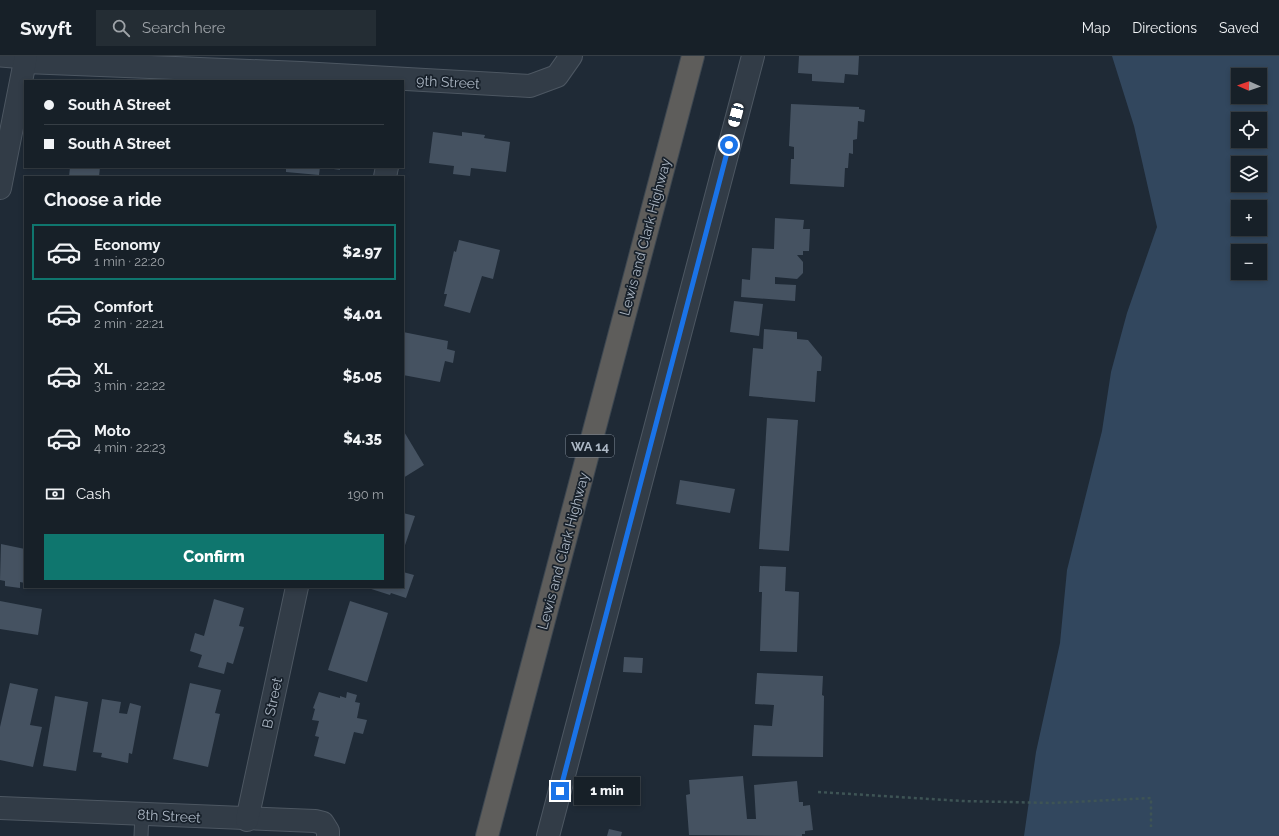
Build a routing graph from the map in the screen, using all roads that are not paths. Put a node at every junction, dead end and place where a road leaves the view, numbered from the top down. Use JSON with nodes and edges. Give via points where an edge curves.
{"nodes":[{"id":1,"x":571,"y":56,"type":"edge"},
{"id":2,"x":693,"y":56,"type":"edge"},
{"id":3,"x":753,"y":56,"type":"edge"},
{"id":4,"x":25,"y":59,"type":"edge"},
{"id":5,"x":0,"y":60,"type":"edge"},
{"id":6,"x":302,"y":65,"type":"edge"},
{"id":7,"x":403,"y":80,"type":"edge"},
{"id":8,"x":404,"y":80,"type":"edge"},
{"id":9,"x":0,"y":188,"type":"edge"},
{"id":10,"x":297,"y":588,"type":"edge"},
{"id":11,"x":0,"y":808,"type":"edge"},
{"id":12,"x":142,"y":814,"type":"junction"},
{"id":13,"x":247,"y":820,"type":"junction"},
{"id":14,"x":141,"y":836,"type":"edge"},
{"id":15,"x":328,"y":836,"type":"edge"},
{"id":16,"x":487,"y":836,"type":"edge"},
{"id":17,"x":548,"y":836,"type":"edge"}],
"edges":[{"from":1,"to":8,"type":"street","name":"9th Street","via":[[557,76],[530,86]]},
{"from":2,"to":16,"type":"highway","name":"Lewis and Clark Highway","number":"WA 14"},
{"from":3,"to":17,"type":"street"},
{"from":4,"to":5,"type":"lane"},
{"from":4,"to":6,"type":"street","name":"9th Street"},
{"from":4,"to":9,"type":"street"},
{"from":6,"to":7,"type":"street","name":"9th Street"},
{"from":10,"to":13,"type":"street","name":"B Street"},
{"from":11,"to":12,"type":"street","name":"8th Street"},
{"from":12,"to":13,"type":"street","name":"8th Street"},
{"from":12,"to":14,"type":"lane"},
{"from":13,"to":15,"type":"street","name":"8th Street","via":[[315,821],[323,823]]}]}
